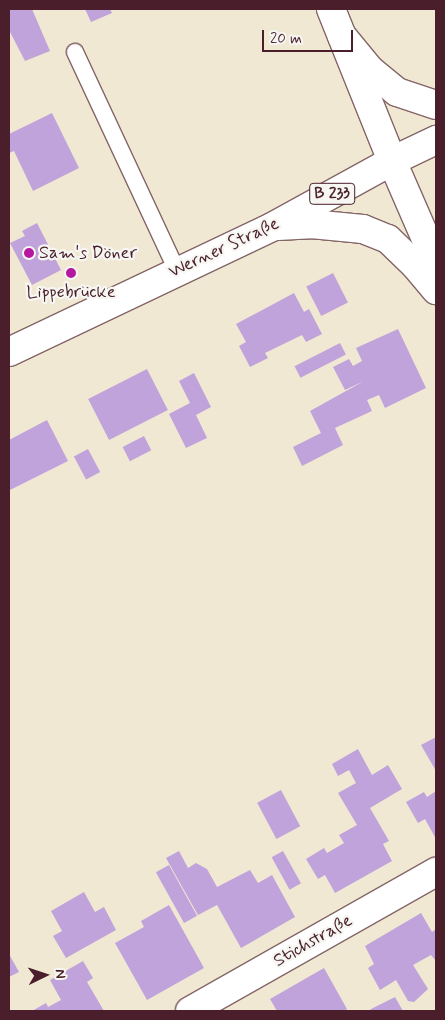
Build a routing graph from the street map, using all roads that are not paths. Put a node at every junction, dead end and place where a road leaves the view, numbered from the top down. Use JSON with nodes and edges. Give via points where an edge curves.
{"nodes":[{"id":1,"x":331,"y":9,"type":"edge"},
{"id":2,"x":342,"y":36,"type":"junction"},
{"id":3,"x":75,"y":52,"type":"dead end"},
{"id":4,"x":436,"y":105,"type":"edge"},
{"id":5,"x":436,"y":140,"type":"edge"},
{"id":6,"x":392,"y":161,"type":"junction"},
{"id":7,"x":272,"y":226,"type":"junction"},
{"id":8,"x":436,"y":262,"type":"edge"},
{"id":9,"x":177,"y":271,"type":"junction"},
{"id":10,"x":436,"y":290,"type":"edge"},
{"id":11,"x":9,"y":352,"type":"edge"},
{"id":12,"x":436,"y":872,"type":"edge"},
{"id":13,"x":190,"y":1011,"type":"edge"}],
"edges":[{"from":1,"to":2,"type":"main road"},
{"from":2,"to":4,"type":"main road","via":[[370,70],[397,92]]},
{"from":2,"to":6,"type":"main road"},
{"from":3,"to":9,"type":"lane"},
{"from":5,"to":6,"type":"main road","name":"Werner Straße","number":"B 233"},
{"from":6,"to":7,"type":"main road","name":"Werner Straße","number":"B 233"},
{"from":6,"to":8,"type":"main road"},
{"from":7,"to":9,"type":"main road","name":"Werner Straße","number":"B 233"},
{"from":7,"to":10,"type":"main road","via":[[311,224],[363,229],[388,239]]},
{"from":9,"to":11,"type":"main road","name":"Werner Straße","number":"B 233"},
{"from":12,"to":13,"type":"main road","name":"Stichstraße"}]}
